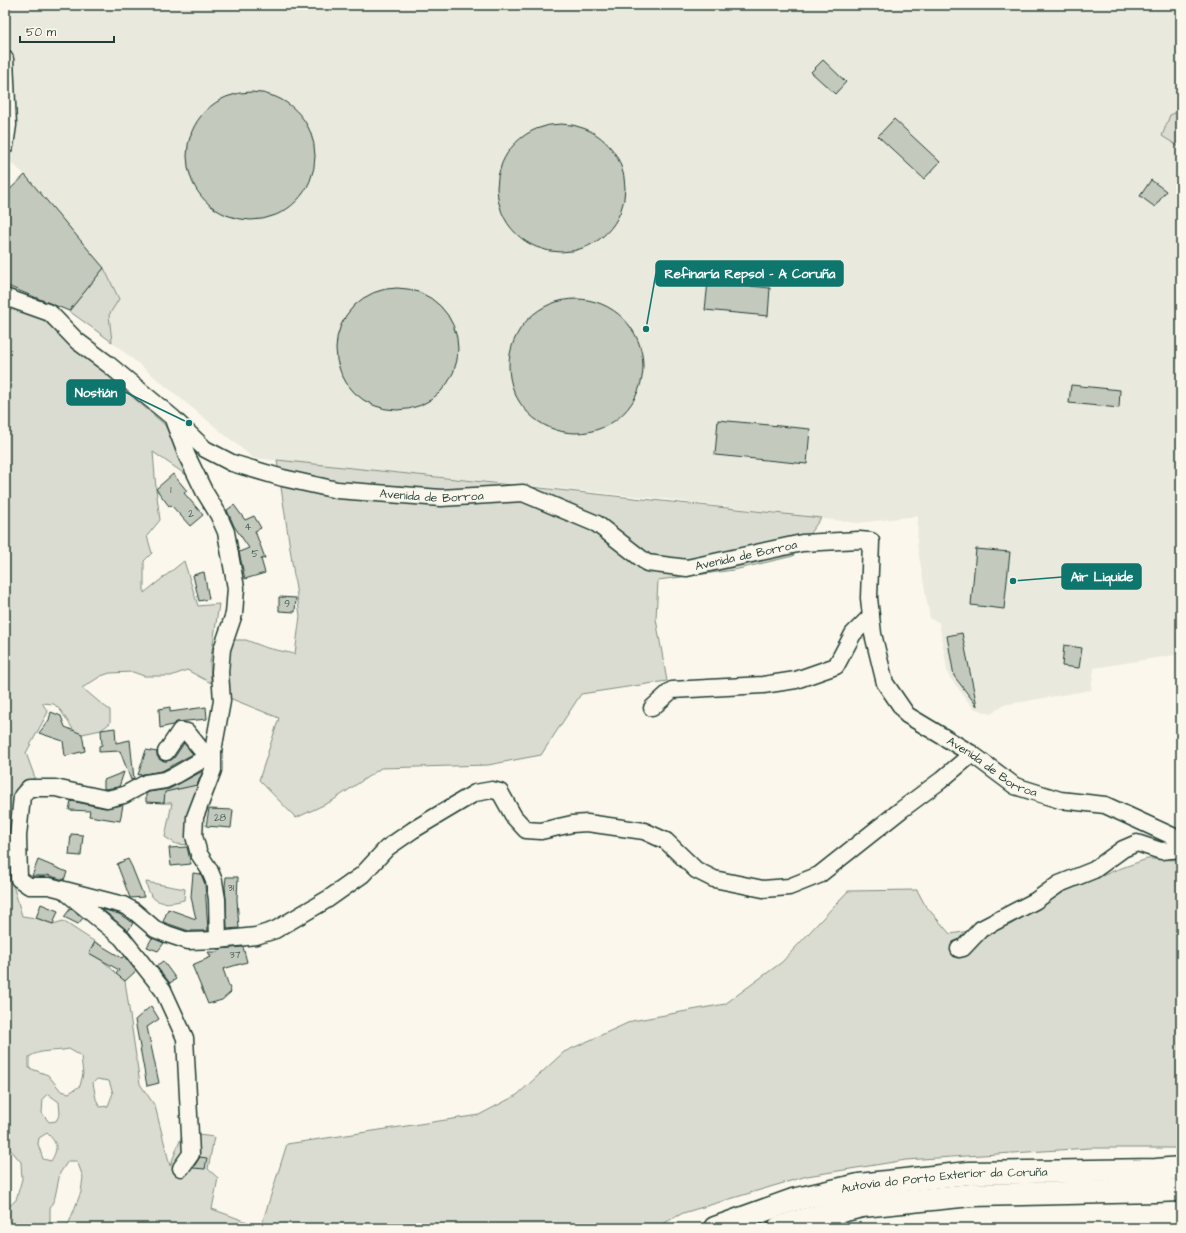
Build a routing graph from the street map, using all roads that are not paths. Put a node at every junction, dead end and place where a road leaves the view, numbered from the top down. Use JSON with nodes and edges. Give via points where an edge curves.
{"nodes":[{"id":1,"x":5,"y":59,"type":"edge"},
{"id":2,"x":5,"y":146,"type":"edge"},
{"id":3,"x":5,"y":297,"type":"edge"},
{"id":4,"x":173,"y":418,"type":"junction"},
{"id":5,"x":871,"y":616,"type":"junction"},
{"id":6,"x":652,"y":708,"type":"dead end"},
{"id":7,"x":166,"y":752,"type":"dead end"},
{"id":8,"x":210,"y":754,"type":"junction"},
{"id":9,"x":972,"y":754,"type":"junction"},
{"id":10,"x":1181,"y":840,"type":"edge"},
{"id":11,"x":1181,"y":849,"type":"edge"},
{"id":12,"x":62,"y":890,"type":"junction"},
{"id":13,"x":218,"y":940,"type":"junction"},
{"id":14,"x":959,"y":949,"type":"dead end"},
{"id":15,"x":181,"y":1168,"type":"dead end"},
{"id":16,"x":1181,"y":1168,"type":"edge"},
{"id":17,"x":1181,"y":1190,"type":"edge"},
{"id":18,"x":715,"y":1228,"type":"edge"},
{"id":19,"x":779,"y":1228,"type":"edge"}],
"edges":[{"from":1,"to":2,"type":"street","via":[[8,125]]},
{"from":3,"to":4,"type":"street","via":[[50,313],[77,341]]},
{"from":4,"to":5,"type":"street","name":"Avenida de Borroa","via":[[205,449],[232,463],[337,490],[441,498],[523,494],[597,524],[647,563],[687,568],[802,543],[871,541]]},
{"from":4,"to":8,"type":"street","via":[[187,456],[226,532],[236,588],[234,614],[222,649],[222,701]]},
{"from":5,"to":6,"type":"street","via":[[853,634],[836,666],[796,680],[763,685],[672,690]]},
{"from":5,"to":9,"type":"street","name":"Avenida de Borroa","via":[[885,683],[907,715]]},
{"from":7,"to":8,"type":"street","via":[[180,731],[187,732]]},
{"from":8,"to":12,"type":"street","via":[[165,780],[146,783],[124,795],[106,799],[55,788],[29,788],[22,796],[18,836],[19,880],[29,886],[49,886]]},
{"from":8,"to":13,"type":"street","via":[[213,770],[195,817],[194,836],[199,854],[214,882]]},
{"from":9,"to":10,"type":"street","name":"Avenida de Borroa","via":[[1015,786],[1060,800],[1105,804]]},
{"from":9,"to":13,"type":"street","via":[[819,875],[789,887],[763,889],[714,879],[696,870],[666,841],[644,831],[587,823],[541,831],[526,830],[514,817],[500,792],[492,790],[475,793],[413,830],[387,848],[362,875],[328,899],[275,930],[250,938]]},
{"from":11,"to":14,"type":"street","via":[[1161,850],[1137,843],[1123,849],[1094,870],[1059,884],[1035,901],[981,929],[964,948]]},
{"from":12,"to":13,"type":"street","via":[[123,905],[155,929],[167,934],[188,940]]},
{"from":12,"to":15,"type":"street","via":[[122,938],[163,990],[184,1038],[191,1154]]},
{"from":16,"to":18,"type":"highway","name":"Autovía do Porto Exterior da Coruña","via":[[969,1173],[859,1185],[793,1200]]},
{"from":17,"to":19,"type":"highway","name":"Autovía do Porto Exterior da Coruña","via":[[971,1195],[862,1206]]}]}
